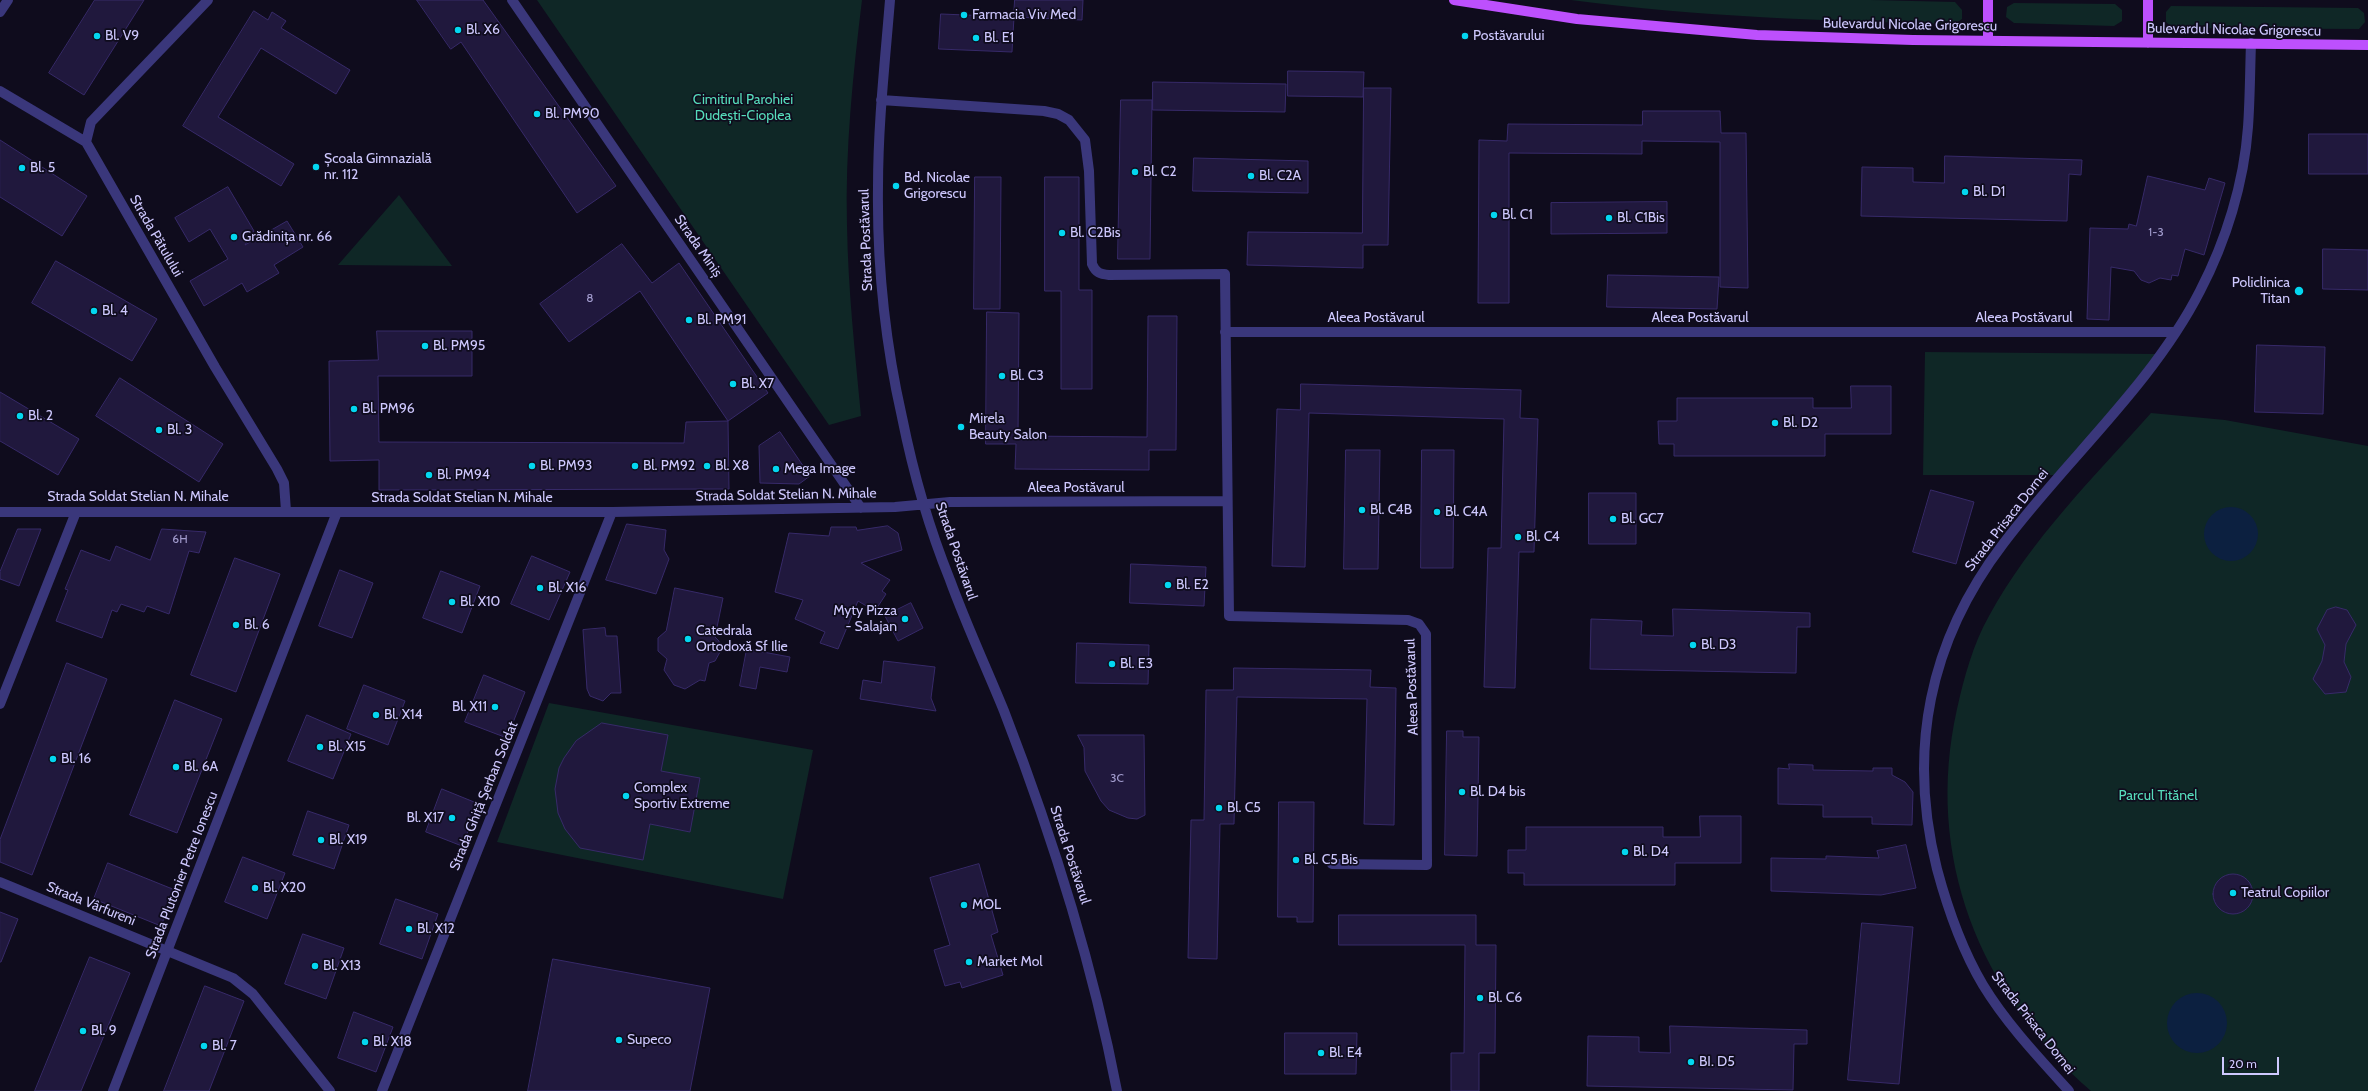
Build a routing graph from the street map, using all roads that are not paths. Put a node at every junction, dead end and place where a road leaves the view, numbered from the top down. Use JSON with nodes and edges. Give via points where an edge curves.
{"nodes":[{"id":1,"x":8,"y":0,"type":"edge"},
{"id":2,"x":208,"y":0,"type":"edge"},
{"id":3,"x":512,"y":0,"type":"edge"},
{"id":4,"x":890,"y":0,"type":"edge"},
{"id":5,"x":1454,"y":0,"type":"edge"},
{"id":6,"x":1988,"y":0,"type":"edge"},
{"id":7,"x":2148,"y":0,"type":"edge"},
{"id":8,"x":0,"y":12,"type":"edge"},
{"id":9,"x":1988,"y":41,"type":"junction"},
{"id":10,"x":2148,"y":43,"type":"junction"},
{"id":11,"x":2251,"y":43,"type":"junction"},
{"id":12,"x":2368,"y":45,"type":"edge"},
{"id":13,"x":0,"y":91,"type":"edge"},
{"id":14,"x":881,"y":100,"type":"junction"},
{"id":15,"x":86,"y":142,"type":"junction"},
{"id":16,"x":1225,"y":332,"type":"junction"},
{"id":17,"x":2175,"y":332,"type":"junction"},
{"id":18,"x":1227,"y":501,"type":"junction"},
{"id":19,"x":924,"y":505,"type":"junction"},
{"id":20,"x":862,"y":508,"type":"junction"},
{"id":21,"x":286,"y":511,"type":"junction"},
{"id":22,"x":0,"y":512,"type":"edge"},
{"id":23,"x":76,"y":512,"type":"junction"},
{"id":24,"x":337,"y":512,"type":"junction"},
{"id":25,"x":612,"y":512,"type":"junction"},
{"id":26,"x":0,"y":704,"type":"edge"},
{"id":27,"x":1332,"y":864,"type":"dead end"},
{"id":28,"x":0,"y":882,"type":"edge"},
{"id":29,"x":167,"y":950,"type":"junction"},
{"id":30,"x":113,"y":1091,"type":"edge"},
{"id":31,"x":330,"y":1091,"type":"edge"},
{"id":32,"x":382,"y":1091,"type":"edge"},
{"id":33,"x":1116,"y":1091,"type":"edge"},
{"id":34,"x":2069,"y":1091,"type":"edge"}],
"edges":[{"from":1,"to":8,"type":"street"},
{"from":2,"to":15,"type":"street","via":[[91,122]]},
{"from":3,"to":20,"type":"street","name":"Strada Miniș"},
{"from":4,"to":14,"type":"street","name":"Strada Postăvarul"},
{"from":5,"to":9,"type":"main road","name":"Bulevardul Nicolae Grigorescu","via":[[1577,19],[1701,31]]},
{"from":6,"to":9,"type":"main road"},
{"from":7,"to":10,"type":"main road"},
{"from":9,"to":10,"type":"main road","name":"Bulevardul Nicolae Grigorescu"},
{"from":10,"to":11,"type":"main road","name":"Bulevardul Nicolae Grigorescu"},
{"from":11,"to":12,"type":"main road","name":"Bulevardul Nicolae Grigorescu"},
{"from":11,"to":17,"type":"street","name":"Strada Prisaca Dornei","via":[[2248,127],[2235,202],[2218,253],[2198,296]]},
{"from":13,"to":15,"type":"street"},
{"from":14,"to":16,"type":"street","name":"Aleea Postăvarul","via":[[1058,114],[1069,120],[1085,140],[1089,171],[1092,264],[1095,270],[1100,274],[1109,275],[1225,274]]},
{"from":14,"to":19,"type":"street","name":"Strada Postăvarul","via":[[878,186],[885,322],[902,419]]},
{"from":15,"to":21,"type":"street","name":"Strada Pătulului","via":[[215,367],[277,469],[284,483]]},
{"from":16,"to":17,"type":"street","name":"Aleea Postăvarul"},
{"from":16,"to":18,"type":"street","name":"Aleea Postăvarul"},
{"from":17,"to":34,"type":"street","name":"Strada Prisaca Dornei","via":[[2147,371],[2003,543],[1970,590],[1942,657],[1924,736],[1925,795],[1929,832],[1948,909],[1957,934],[1984,987],[2021,1036]]},
{"from":18,"to":19,"type":"street","name":"Aleea Postăvarul","via":[[950,502]]},
{"from":18,"to":27,"type":"street","name":"Aleea Postăvarul","via":[[1229,616],[1408,620],[1419,624],[1426,634],[1427,864]]},
{"from":19,"to":20,"type":"street","name":"Strada Soldat Stelian N. Mihale"},
{"from":19,"to":33,"type":"street","name":"Strada Postăvarul","via":[[949,580],[1003,709],[1037,799],[1065,884],[1095,992]]},
{"from":20,"to":25,"type":"street","name":"Strada Soldat Stelian N. Mihale"},
{"from":21,"to":23,"type":"street","name":"Strada Soldat Stelian N. Mihale"},
{"from":21,"to":24,"type":"street","name":"Strada Soldat Stelian N. Mihale"},
{"from":22,"to":23,"type":"street","name":"Strada Soldat Stelian N. Mihale"},
{"from":23,"to":26,"type":"street"},
{"from":24,"to":25,"type":"street","name":"Strada Soldat Stelian N. Mihale"},
{"from":24,"to":29,"type":"street","name":"Strada Plutonier Petre Ionescu"},
{"from":25,"to":32,"type":"street","name":"Strada Ghiță Șerban Soldat"},
{"from":28,"to":29,"type":"street","name":"Strada Vârfureni"},
{"from":29,"to":30,"type":"street","name":"Strada Plutonier Petre Ionescu"},
{"from":29,"to":31,"type":"street","name":"Strada Vârfureni","via":[[234,978],[244,985]]}]}
